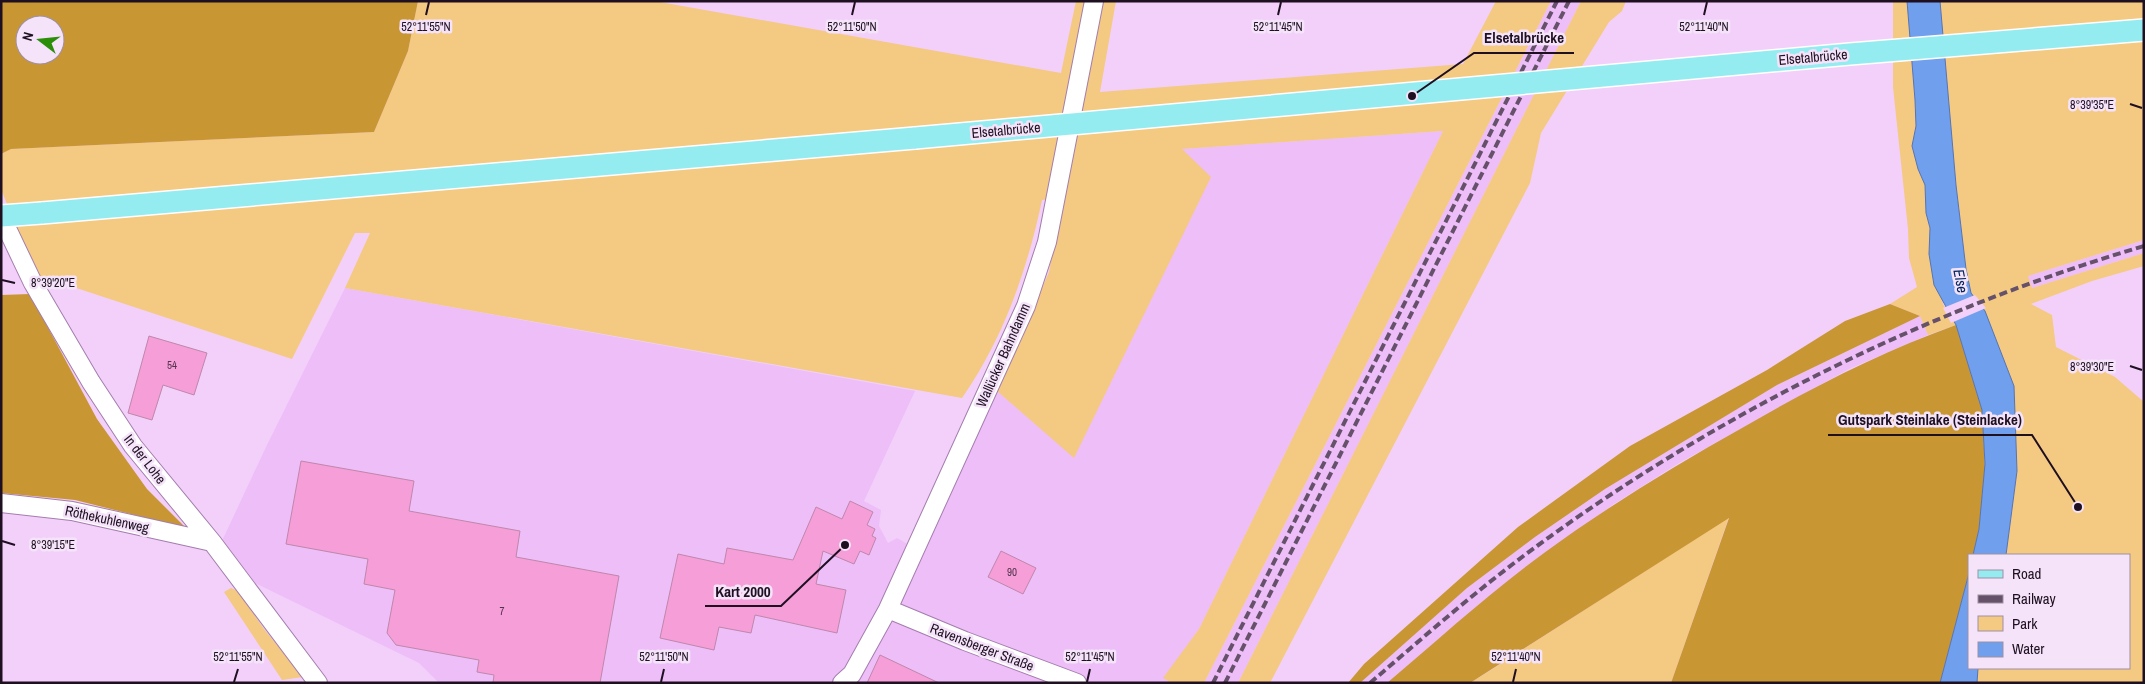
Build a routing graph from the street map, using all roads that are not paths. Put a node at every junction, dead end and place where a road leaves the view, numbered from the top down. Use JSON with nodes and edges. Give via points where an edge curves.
{"nodes":[{"id":1,"x":1094,"y":1,"type":"edge"},
{"id":2,"x":2144,"y":30,"type":"edge"},
{"id":3,"x":1,"y":216,"type":"edge"},
{"id":4,"x":1,"y":503,"type":"edge"},
{"id":5,"x":212,"y":542,"type":"junction"},
{"id":6,"x":888,"y":609,"type":"junction"},
{"id":7,"x":318,"y":683,"type":"edge"},
{"id":8,"x":842,"y":683,"type":"edge"},
{"id":9,"x":1077,"y":683,"type":"edge"}],
"edges":[{"from":1,"to":6,"type":"street","name":"Wallücker Bahndamm","via":[[1047,242],[1026,306]]},
{"from":2,"to":3,"type":"main road","name":"Elsetalbrücke","bridge":true},
{"from":3,"to":5,"type":"street","name":"In der Lohe","via":[[33,283],[91,382],[133,446]]},
{"from":4,"to":5,"type":"street","name":"Röthekuhlenweg","via":[[72,511]]},
{"from":5,"to":7,"type":"street","name":"In der Lohe"},
{"from":6,"to":8,"type":"street","name":"Wallücker Bahndamm","via":[[852,674]]},
{"from":6,"to":9,"type":"street","name":"Ravensberger Straße"}]}
